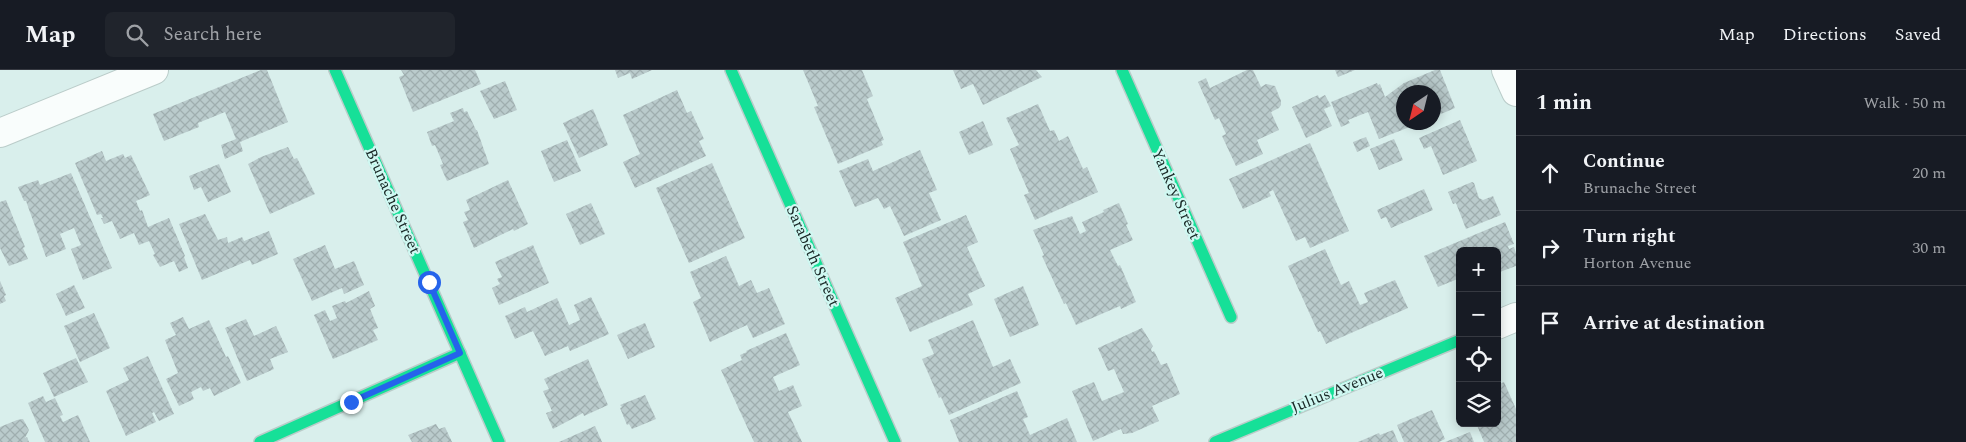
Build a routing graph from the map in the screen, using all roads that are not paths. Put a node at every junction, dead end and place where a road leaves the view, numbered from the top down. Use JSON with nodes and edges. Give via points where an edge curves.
{"nodes":[{"id":1,"x":154,"y":70,"type":"edge"},
{"id":2,"x":336,"y":70,"type":"edge"},
{"id":3,"x":731,"y":70,"type":"edge"},
{"id":4,"x":1122,"y":70,"type":"edge"},
{"id":5,"x":1506,"y":70,"type":"edge"},
{"id":6,"x":1516,"y":92,"type":"edge"},
{"id":7,"x":0,"y":133,"type":"edge"},
{"id":8,"x":1231,"y":317,"type":"dead end"},
{"id":9,"x":1516,"y":317,"type":"edge"},
{"id":10,"x":1501,"y":323,"type":"edge"},
{"id":11,"x":1456,"y":342,"type":"edge"},
{"id":12,"x":460,"y":353,"type":"junction"},
{"id":13,"x":260,"y":442,"type":"edge"},
{"id":14,"x":499,"y":442,"type":"edge"},
{"id":15,"x":895,"y":442,"type":"edge"},
{"id":16,"x":1215,"y":442,"type":"edge"}],
"edges":[{"from":1,"to":7,"type":"street"},
{"from":2,"to":12,"type":"street","name":"Brunache Street"},
{"from":3,"to":15,"type":"street","name":"Sarabeth Street"},
{"from":4,"to":8,"type":"street","name":"Yankey Street"},
{"from":5,"to":6,"type":"street"},
{"from":9,"to":10,"type":"street"},
{"from":11,"to":16,"type":"street","name":"Julius Avenue"},
{"from":12,"to":13,"type":"street"},
{"from":12,"to":14,"type":"street","name":"Brunache Street"}]}
